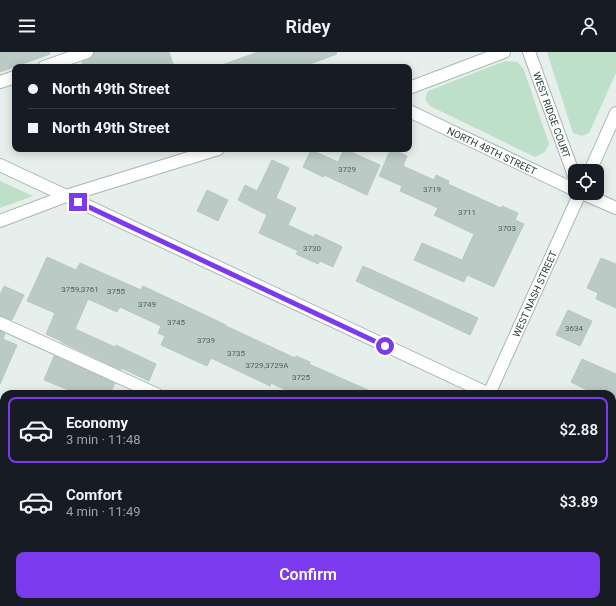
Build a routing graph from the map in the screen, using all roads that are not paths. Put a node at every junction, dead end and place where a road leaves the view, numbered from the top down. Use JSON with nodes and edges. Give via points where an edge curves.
{"nodes":[{"id":1,"x":87,"y":52,"type":"edge"},
{"id":2,"x":504,"y":52,"type":"edge"},
{"id":3,"x":529,"y":52,"type":"edge"},
{"id":4,"x":53,"y":64,"type":"edge"},
{"id":5,"x":12,"y":78,"type":"edge"},
{"id":6,"x":0,"y":82,"type":"edge"},
{"id":7,"x":412,"y":87,"type":"edge"},
{"id":8,"x":412,"y":112,"type":"edge"},
{"id":9,"x":616,"y":113,"type":"edge"},
{"id":10,"x":208,"y":152,"type":"edge"},
{"id":11,"x":570,"y":164,"type":"edge"},
{"id":12,"x":593,"y":164,"type":"edge"},
{"id":13,"x":0,"y":165,"type":"edge"},
{"id":14,"x":568,"y":187,"type":"edge"},
{"id":15,"x":66,"y":196,"type":"junction"},
{"id":16,"x":578,"y":200,"type":"edge"},
{"id":17,"x":597,"y":200,"type":"edge"},
{"id":18,"x":616,"y":208,"type":"edge"},
{"id":19,"x":0,"y":221,"type":"edge"},
{"id":20,"x":0,"y":322,"type":"edge"},
{"id":21,"x":147,"y":390,"type":"edge"},
{"id":22,"x":480,"y":390,"type":"edge"},
{"id":23,"x":491,"y":390,"type":"edge"}],
"edges":[{"from":1,"to":4,"type":"street"},
{"from":2,"to":7,"type":"street"},
{"from":3,"to":11,"type":"street","name":"WEST RIDGE COURT"},
{"from":5,"to":6,"type":"street"},
{"from":8,"to":14,"type":"street","name":"NORTH 48TH STREET"},
{"from":9,"to":12,"type":"street"},
{"from":10,"to":15,"type":"street"},
{"from":13,"to":15,"type":"street"},
{"from":15,"to":19,"type":"street"},
{"from":15,"to":22,"type":"street"},
{"from":16,"to":23,"type":"street","name":"WEST NASH STREET"},
{"from":17,"to":18,"type":"street"},
{"from":20,"to":21,"type":"street"}]}
